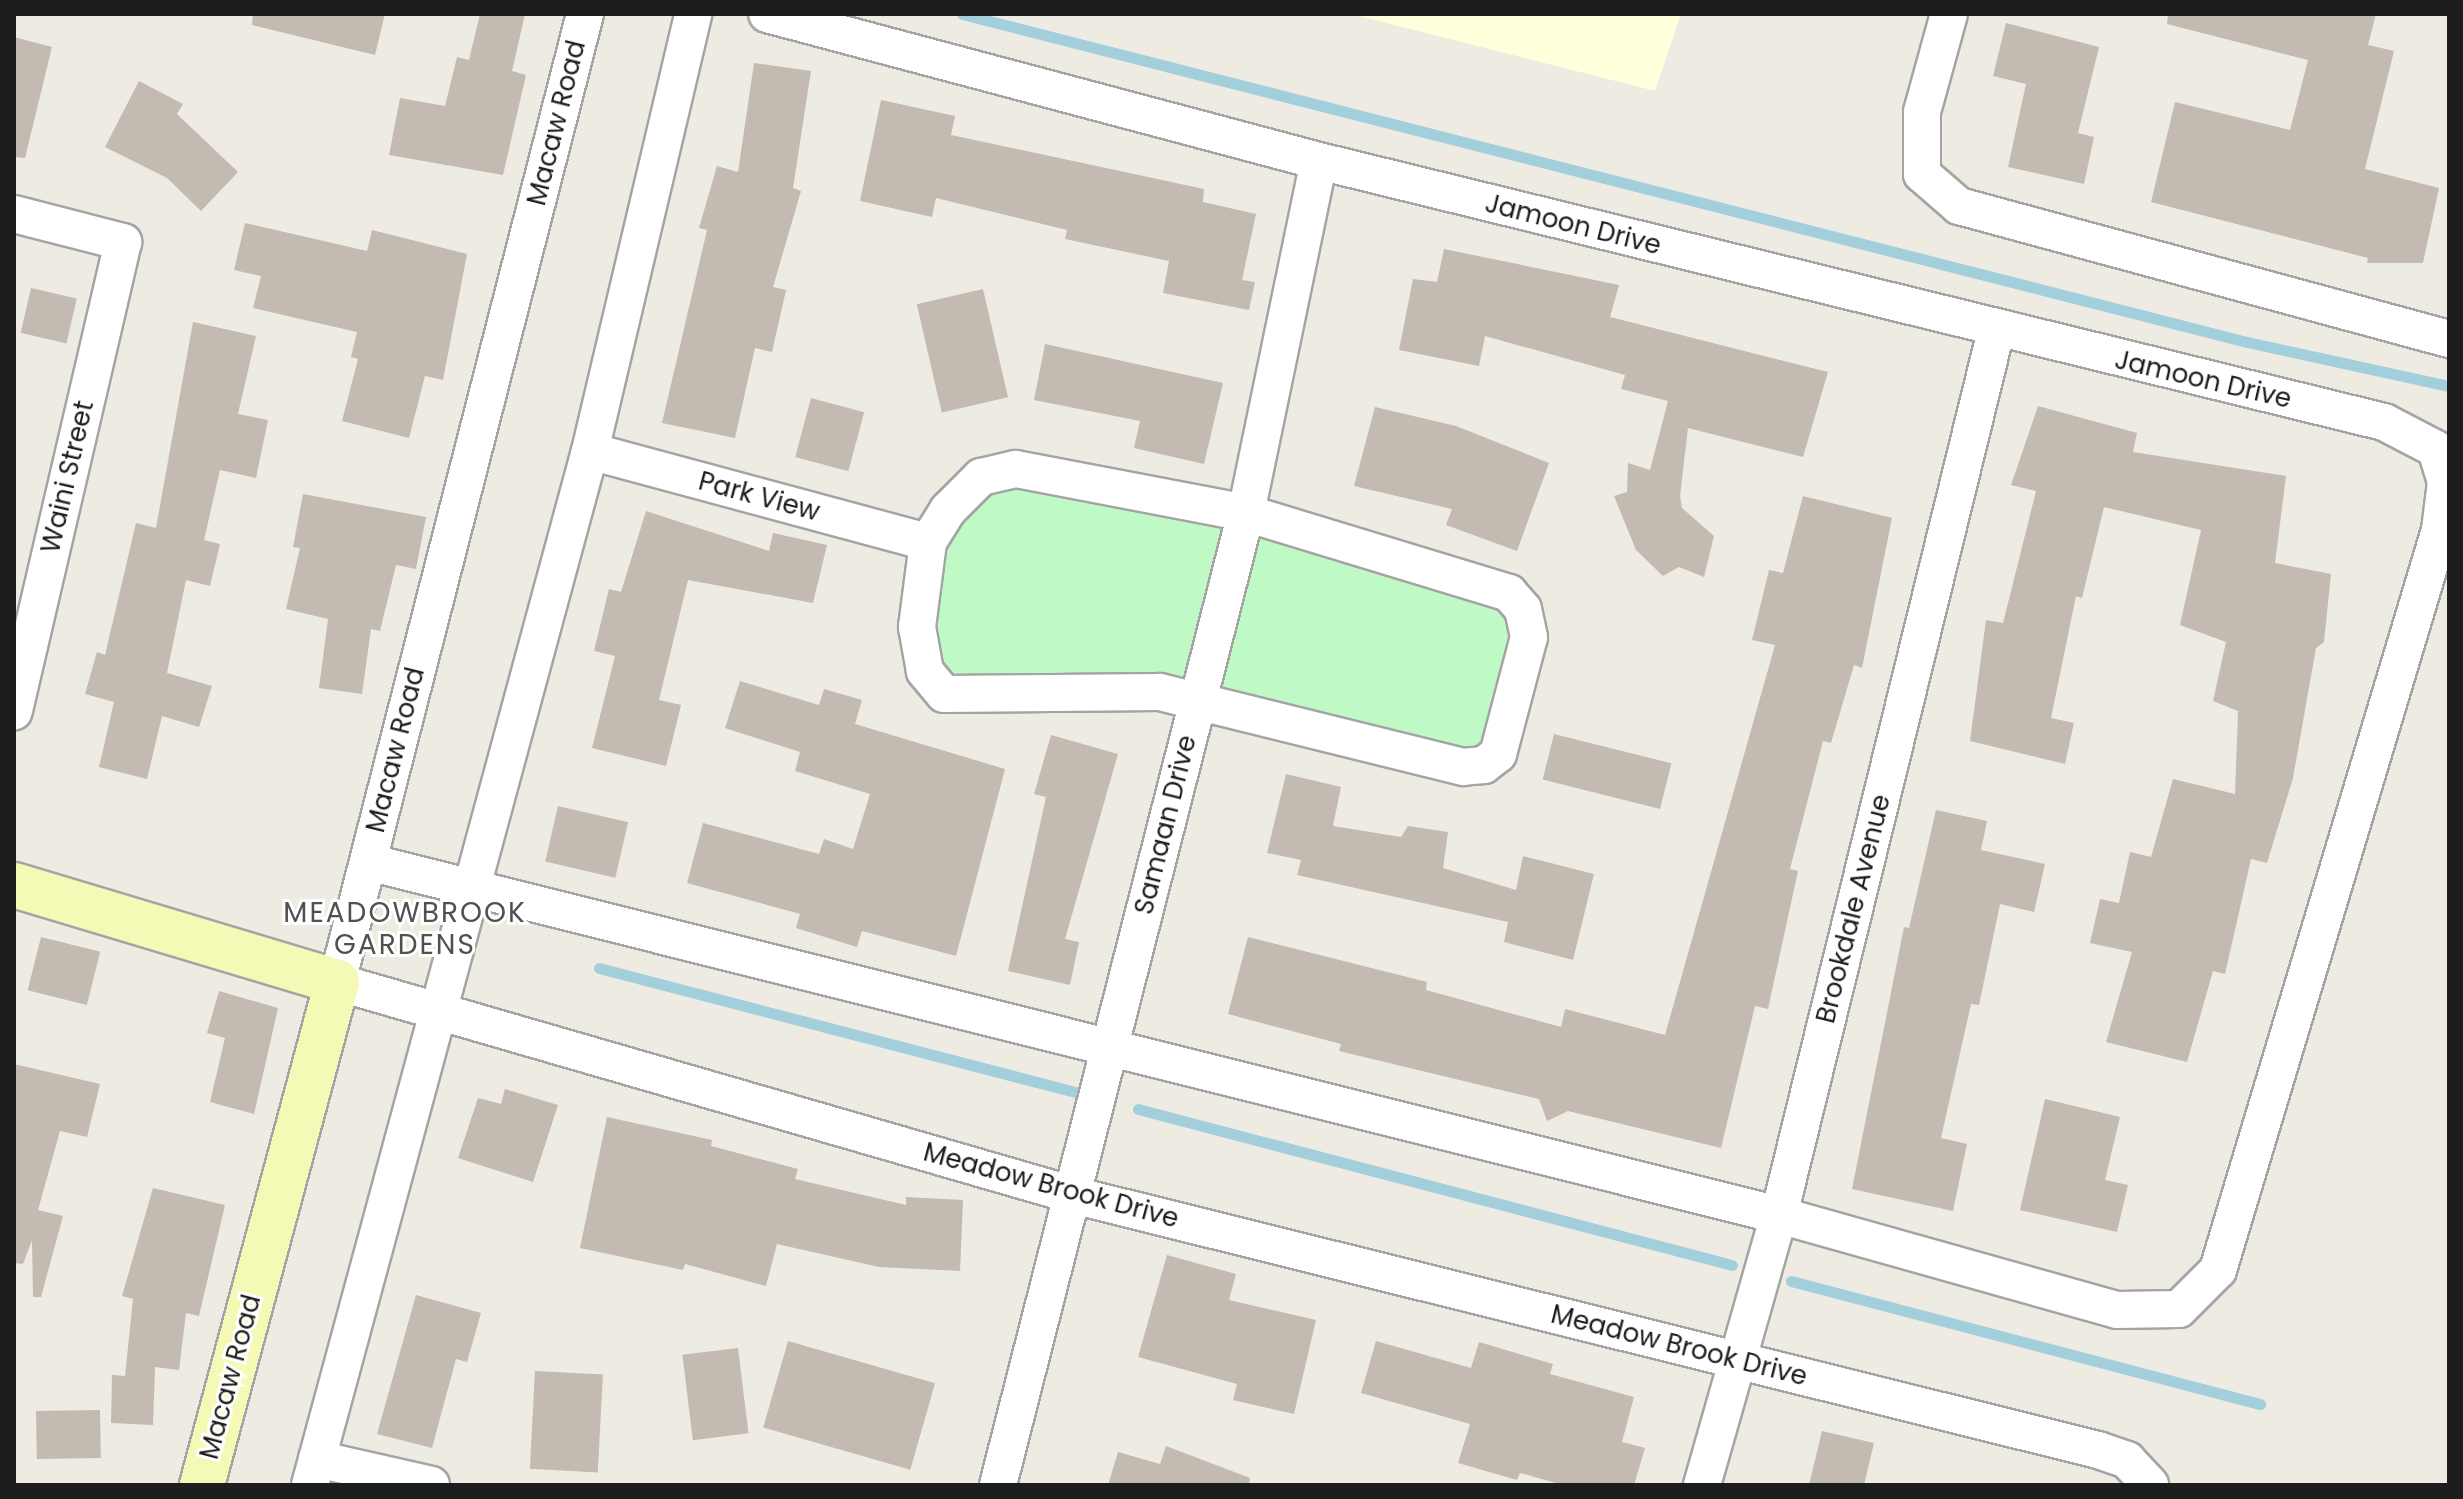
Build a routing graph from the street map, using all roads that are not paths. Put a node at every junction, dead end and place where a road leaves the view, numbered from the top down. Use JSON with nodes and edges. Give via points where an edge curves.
{"nodes":[{"id":1,"x":585,"y":14,"type":"edge"},
{"id":2,"x":693,"y":14,"type":"edge"},
{"id":3,"x":767,"y":14,"type":"edge"},
{"id":4,"x":1949,"y":14,"type":"edge"},
{"id":5,"x":1319,"y":161,"type":"junction"},
{"id":6,"x":14,"y":214,"type":"edge"},
{"id":7,"x":1996,"y":331,"type":"junction"},
{"id":8,"x":2449,"y":339,"type":"edge"},
{"id":9,"x":590,"y":451,"type":"junction"},
{"id":10,"x":1246,"y":513,"type":"junction"},
{"id":11,"x":928,"y":542,"type":"junction"},
{"id":12,"x":1197,"y":702,"type":"junction"},
{"id":13,"x":14,"y":712,"type":"edge"},
{"id":14,"x":368,"y":862,"type":"junction"},
{"id":15,"x":14,"y":885,"type":"edge"},
{"id":16,"x":474,"y":890,"type":"junction"},
{"id":17,"x":337,"y":982,"type":"junction"},
{"id":18,"x":439,"y":1013,"type":"junction"},
{"id":19,"x":1109,"y":1049,"type":"junction"},
{"id":20,"x":1073,"y":1195,"type":"junction"},
{"id":21,"x":1779,"y":1215,"type":"junction"},
{"id":22,"x":1737,"y":1360,"type":"junction"},
{"id":23,"x":314,"y":1472,"type":"edge"},
{"id":24,"x":202,"y":1485,"type":"edge"},
{"id":25,"x":431,"y":1485,"type":"edge"},
{"id":26,"x":998,"y":1485,"type":"edge"},
{"id":27,"x":1702,"y":1485,"type":"edge"},
{"id":28,"x":2150,"y":1485,"type":"edge"}],
"edges":[{"from":1,"to":14,"type":"street","name":"Macaw Road"},
{"from":2,"to":9,"type":"street"},
{"from":3,"to":5,"type":"street","name":"Jamoon Drive"},
{"from":4,"to":8,"type":"street","via":[[1922,112],[1922,174],[1959,206]]},
{"from":5,"to":7,"type":"street","name":"Jamoon Drive"},
{"from":5,"to":10,"type":"street","name":"Samaan Drive"},
{"from":6,"to":13,"type":"street","name":"Waini Street","via":[[123,242]]},
{"from":7,"to":21,"type":"street","name":"Brookdale Avenue"},
{"from":7,"to":21,"type":"street","name":"Jamoon Drive","via":[[2384,422],[2436,449],[2446,482],[2440,530],[2229,1241],[2201,1294],[2179,1309],[2117,1310]]},
{"from":9,"to":11,"type":"street","name":"Park View"},
{"from":9,"to":16,"type":"street"},
{"from":10,"to":11,"type":"street","via":[[1016,469],[981,477],[948,510]]},
{"from":10,"to":12,"type":"street","name":"Samaan Drive"},
{"from":10,"to":12,"type":"street","via":[[1509,593],[1523,609],[1529,637],[1511,724],[1498,754],[1484,765],[1463,767]]},
{"from":11,"to":12,"type":"street","via":[[917,627],[925,671],[944,694],[1096,689],[1160,692]]},
{"from":12,"to":19,"type":"street","name":"Samaan Drive"},
{"from":14,"to":16,"type":"street","name":"Jamoon Drive"},
{"from":14,"to":17,"type":"street","name":"Macaw Road"},
{"from":15,"to":17,"type":"street","name":"Meadow Brook Drive"},
{"from":16,"to":18,"type":"street"},
{"from":16,"to":19,"type":"street","name":"Jamoon Drive"},
{"from":17,"to":18,"type":"street","name":"Meadow Brook Drive"},
{"from":17,"to":24,"type":"street","name":"Macaw Road"},
{"from":18,"to":20,"type":"street","name":"Meadow Brook Drive"},
{"from":18,"to":23,"type":"street"},
{"from":19,"to":20,"type":"street","name":"Samaan Drive"},
{"from":19,"to":21,"type":"street","name":"Jamoon Drive"},
{"from":20,"to":22,"type":"street","name":"Meadow Brook Drive"},
{"from":20,"to":26,"type":"street","name":"Samaan Drive"},
{"from":21,"to":22,"type":"street","name":"Brookdale Avenue"},
{"from":22,"to":27,"type":"street","name":"Brookdale Avenue"},
{"from":22,"to":28,"type":"street","name":"Meadow Brook Drive","via":[[2098,1450],[2127,1460]]},
{"from":23,"to":25,"type":"street"}]}
